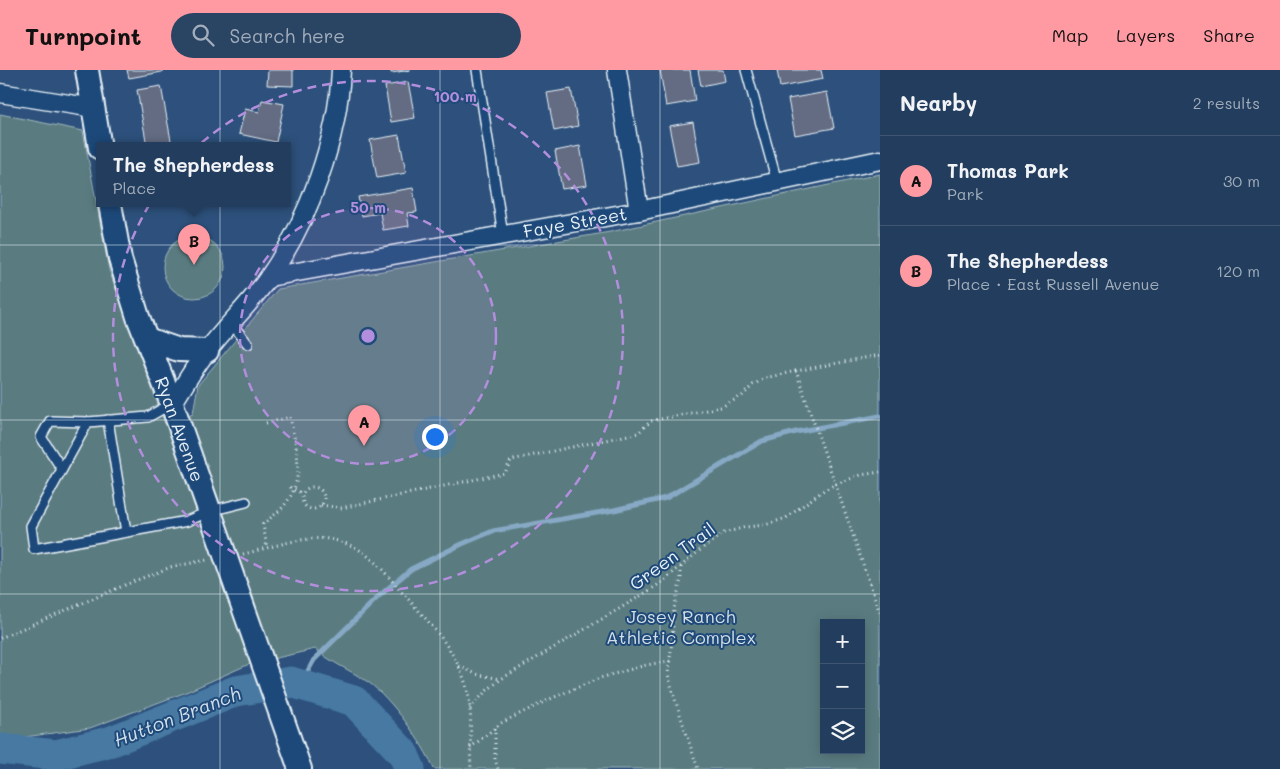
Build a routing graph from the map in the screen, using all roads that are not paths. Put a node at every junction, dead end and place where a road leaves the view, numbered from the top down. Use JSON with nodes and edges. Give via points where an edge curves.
{"nodes":[{"id":1,"x":87,"y":70,"type":"edge"},
{"id":2,"x":340,"y":70,"type":"edge"},
{"id":3,"x":477,"y":70,"type":"edge"},
{"id":4,"x":617,"y":70,"type":"edge"},
{"id":5,"x":746,"y":70,"type":"edge"},
{"id":6,"x":0,"y":93,"type":"edge"},
{"id":7,"x":94,"y":108,"type":"junction"},
{"id":8,"x":99,"y":142,"type":"edge"},
{"id":9,"x":880,"y":160,"type":"edge"},
{"id":10,"x":777,"y":182,"type":"junction"},
{"id":11,"x":111,"y":207,"type":"edge"},
{"id":12,"x":639,"y":211,"type":"junction"},
{"id":13,"x":503,"y":235,"type":"junction"},
{"id":14,"x":269,"y":277,"type":"junction"},
{"id":15,"x":231,"y":323,"type":"junction"},
{"id":16,"x":147,"y":339,"type":"junction"},
{"id":17,"x":248,"y":344,"type":"dead end"},
{"id":18,"x":207,"y":351,"type":"junction"},
{"id":19,"x":172,"y":404,"type":"junction"},
{"id":20,"x":108,"y":420,"type":"junction"},
{"id":21,"x":88,"y":422,"type":"junction"},
{"id":22,"x":62,"y":469,"type":"junction"},
{"id":23,"x":246,"y":502,"type":"dead end"},
{"id":24,"x":210,"y":511,"type":"junction"},
{"id":25,"x":126,"y":532,"type":"junction"},
{"id":26,"x":300,"y":769,"type":"edge"}],
"edges":[{"from":1,"to":7,"type":"street"},
{"from":2,"to":14,"type":"street","via":[[340,90],[331,138],[306,213]]},
{"from":3,"to":13,"type":"lane"},
{"from":4,"to":12,"type":"street"},
{"from":5,"to":10,"type":"lane"},
{"from":6,"to":7,"type":"street"},
{"from":7,"to":8,"type":"street"},
{"from":9,"to":10,"type":"street","name":"Faye Street"},
{"from":10,"to":12,"type":"street","name":"Faye Street"},
{"from":11,"to":16,"type":"street","name":"Ryan Avenue","via":[[120,259]]},
{"from":12,"to":13,"type":"street","name":"Faye Street"},
{"from":13,"to":14,"type":"street","name":"Faye Street"},
{"from":14,"to":15,"type":"street"},
{"from":15,"to":17,"type":"lane"},
{"from":15,"to":18,"type":"street"},
{"from":16,"to":18,"type":"street","via":[[179,350]]},
{"from":16,"to":19,"type":"street","name":"Ryan Avenue"},
{"from":18,"to":19,"type":"street"},
{"from":19,"to":20,"type":"lane","via":[[148,417]]},
{"from":19,"to":24,"type":"street","name":"Ryan Avenue"},
{"from":20,"to":21,"type":"lane"},
{"from":20,"to":25,"type":"lane"},
{"from":21,"to":22,"type":"lane"},
{"from":21,"to":22,"type":"lane","via":[[50,421],[41,437]]},
{"from":22,"to":25,"type":"lane","via":[[31,526],[34,549]]},
{"from":23,"to":24,"type":"lane"},
{"from":24,"to":25,"type":"lane","via":[[187,521]]},
{"from":24,"to":26,"type":"street","name":"Ryan Avenue"}]}
